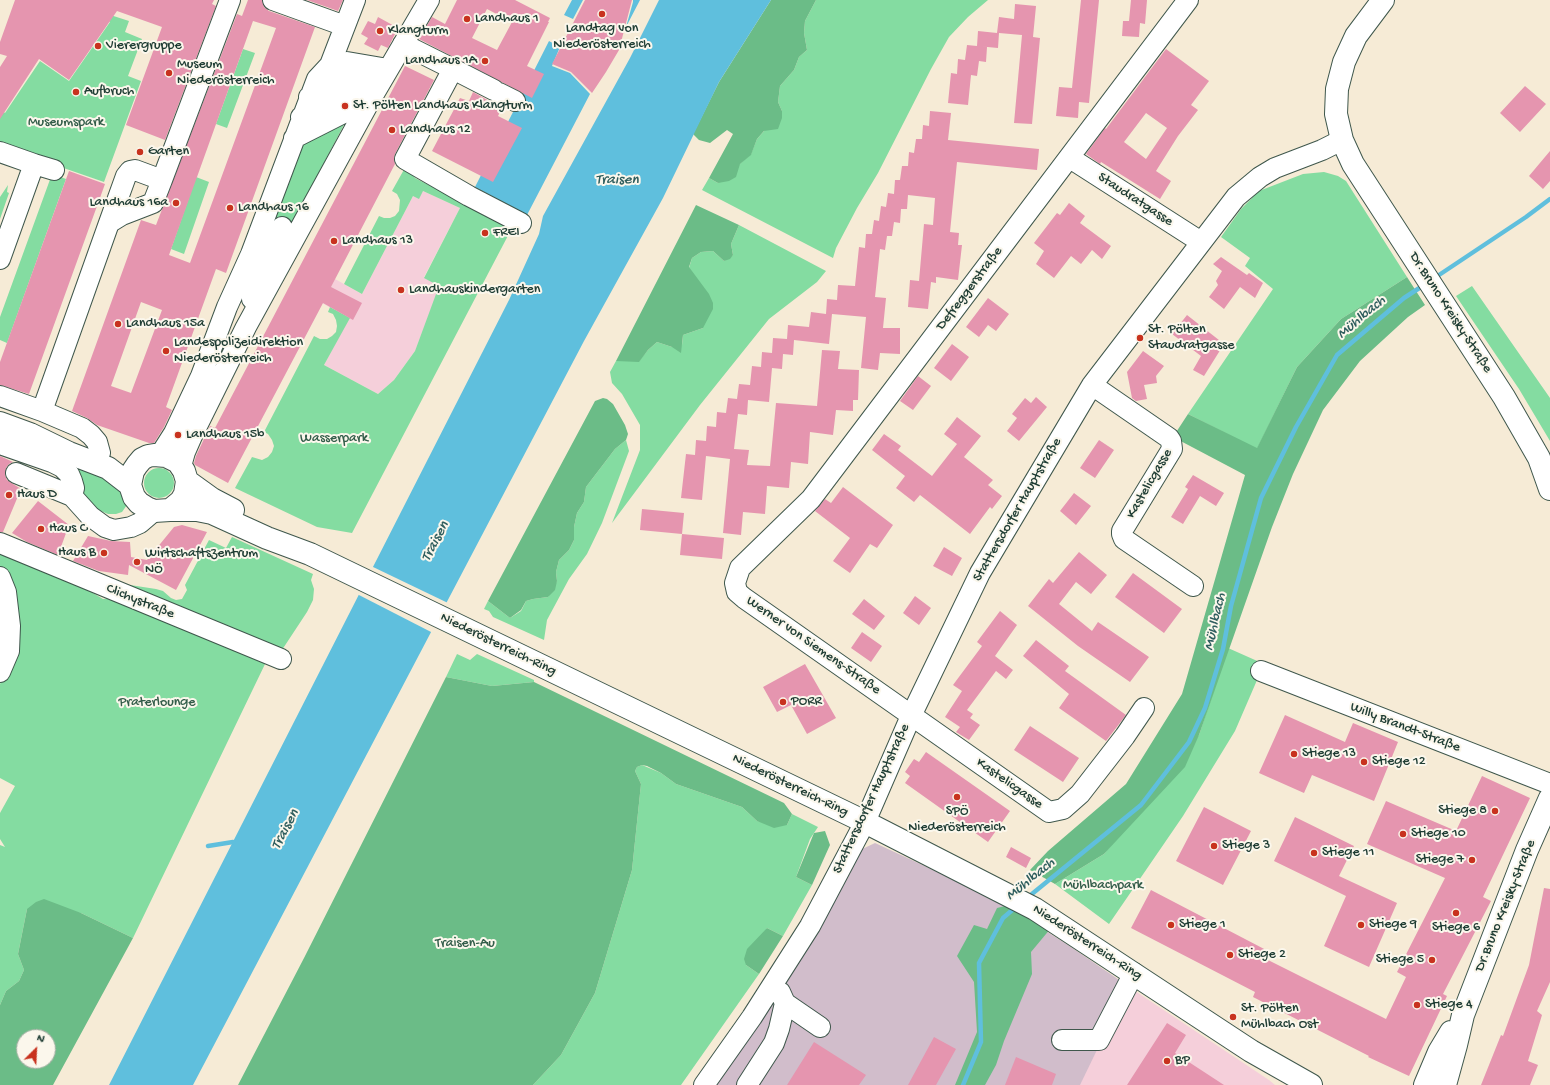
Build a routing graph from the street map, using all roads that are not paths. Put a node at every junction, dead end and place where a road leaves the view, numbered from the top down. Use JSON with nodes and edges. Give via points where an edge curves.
{"nodes":[{"id":1,"x":230,"y":0,"type":"edge"},
{"id":2,"x":273,"y":0,"type":"edge"},
{"id":3,"x":355,"y":0,"type":"edge"},
{"id":4,"x":428,"y":0,"type":"edge"},
{"id":5,"x":1188,"y":0,"type":"edge"},
{"id":6,"x":1383,"y":0,"type":"edge"},
{"id":7,"x":345,"y":26,"type":"junction"},
{"id":8,"x":403,"y":44,"type":"junction"},
{"id":9,"x":330,"y":65,"type":"junction"},
{"id":10,"x":453,"y":69,"type":"junction"},
{"id":11,"x":386,"y":73,"type":"junction"},
{"id":12,"x":503,"y":94,"type":"dead end"},
{"id":13,"x":309,"y":97,"type":"junction"},
{"id":14,"x":371,"y":99,"type":"junction"},
{"id":15,"x":302,"y":118,"type":"junction"},
{"id":16,"x":294,"y":138,"type":"junction"},
{"id":17,"x":1342,"y":140,"type":"junction"},
{"id":18,"x":0,"y":152,"type":"edge"},
{"id":19,"x":1070,"y":158,"type":"junction"},
{"id":20,"x":34,"y":164,"type":"junction"},
{"id":21,"x":54,"y":170,"type":"dead end"},
{"id":22,"x":162,"y":180,"type":"junction"},
{"id":23,"x":109,"y":223,"type":"junction"},
{"id":24,"x":520,"y":223,"type":"dead end"},
{"id":25,"x":282,"y":227,"type":"dead end"},
{"id":26,"x":1201,"y":242,"type":"junction"},
{"id":27,"x":0,"y":259,"type":"edge"},
{"id":28,"x":257,"y":280,"type":"junction"},
{"id":29,"x":222,"y":319,"type":"junction"},
{"id":30,"x":246,"y":327,"type":"junction"},
{"id":31,"x":1092,"y":385,"type":"junction"},
{"id":32,"x":0,"y":396,"type":"edge"},
{"id":33,"x":42,"y":411,"type":"junction"},
{"id":34,"x":0,"y":423,"type":"edge"},
{"id":35,"x":30,"y":434,"type":"junction"},
{"id":36,"x":0,"y":444,"type":"edge"},
{"id":37,"x":100,"y":453,"type":"junction"},
{"id":38,"x":151,"y":457,"type":"junction"},
{"id":39,"x":16,"y":473,"type":"dead end"},
{"id":40,"x":184,"y":473,"type":"junction"},
{"id":41,"x":1550,"y":489,"type":"edge"},
{"id":42,"x":132,"y":491,"type":"junction"},
{"id":43,"x":72,"y":496,"type":"junction"},
{"id":44,"x":162,"y":510,"type":"junction"},
{"id":45,"x":90,"y":516,"type":"junction"},
{"id":46,"x":0,"y":543,"type":"edge"},
{"id":47,"x":310,"y":554,"type":"junction"},
{"id":48,"x":740,"y":568,"type":"joint"},
{"id":49,"x":0,"y":577,"type":"edge"},
{"id":50,"x":1193,"y":586,"type":"dead end"},
{"id":51,"x":281,"y":659,"type":"dead end"},
{"id":52,"x":1261,"y":671,"type":"dead end"},
{"id":53,"x":0,"y":672,"type":"edge"},
{"id":54,"x":1144,"y":708,"type":"dead end"},
{"id":55,"x":911,"y":716,"type":"junction"},
{"id":56,"x":1550,"y":784,"type":"edge"},
{"id":57,"x":1550,"y":798,"type":"edge"},
{"id":58,"x":865,"y":822,"type":"junction"},
{"id":59,"x":1134,"y":974,"type":"junction"},
{"id":60,"x":775,"y":981,"type":"junction"},
{"id":61,"x":785,"y":1003,"type":"junction"},
{"id":62,"x":1463,"y":1015,"type":"junction"},
{"id":63,"x":820,"y":1027,"type":"dead end"},
{"id":64,"x":1062,"y":1040,"type":"dead end"},
{"id":65,"x":1251,"y":1051,"type":"junction"},
{"id":66,"x":704,"y":1085,"type":"edge"},
{"id":67,"x":747,"y":1085,"type":"edge"},
{"id":68,"x":1292,"y":1085,"type":"edge"},
{"id":69,"x":1311,"y":1085,"type":"edge"},
{"id":70,"x":1425,"y":1085,"type":"edge"},
{"id":71,"x":1445,"y":1085,"type":"edge"}],
"edges":[{"from":1,"to":22,"type":"street"},
{"from":2,"to":7,"type":"street"},
{"from":3,"to":7,"type":"street"},
{"from":4,"to":8,"type":"street"},
{"from":5,"to":19,"type":"street","name":"Defreggerstraße"},
{"from":6,"to":17,"type":"main road","via":[[1356,36],[1344,62],[1337,89],[1336,114]]},
{"from":7,"to":9,"type":"street"},
{"from":8,"to":10,"type":"street"},
{"from":8,"to":11,"type":"street"},
{"from":9,"to":11,"type":"street","via":[[347,62]]},
{"from":9,"to":13,"type":"street","via":[[317,79]]},
{"from":10,"to":12,"type":"street"},
{"from":10,"to":24,"type":"street","via":[[405,159]]},
{"from":11,"to":13,"type":"street","via":[[354,75],[339,80]]},
{"from":11,"to":14,"type":"street"},
{"from":11,"to":15,"type":"street"},
{"from":13,"to":15,"type":"street"},
{"from":14,"to":16,"type":"street"},
{"from":14,"to":30,"type":"street"},
{"from":15,"to":16,"type":"street"},
{"from":16,"to":29,"type":"street","via":[[251,254]]},
{"from":17,"to":26,"type":"street","name":"Stattersdorfer Hauptstraße","via":[[1275,168],[1260,177],[1236,197]]},
{"from":17,"to":41,"type":"main road","name":"Dr.Bruno Kreisky-Straße","via":[[1353,164],[1504,397],[1539,458]]},
{"from":18,"to":20,"type":"street"},
{"from":19,"to":26,"type":"street","name":"Staudratgasse"},
{"from":19,"to":48,"type":"street","name":"Defreggerstraße","via":[[811,499]]},
{"from":20,"to":21,"type":"street"},
{"from":20,"to":27,"type":"street"},
{"from":22,"to":23,"type":"street","via":[[153,203]]},
{"from":22,"to":23,"type":"street","via":[[135,170],[130,172],[126,176]]},
{"from":23,"to":33,"type":"street"},
{"from":25,"to":28,"type":"street"},
{"from":26,"to":31,"type":"street","name":"Stattersdorfer Hauptstraße"},
{"from":28,"to":29,"type":"street"},
{"from":28,"to":30,"type":"street"},
{"from":29,"to":38,"type":"street","via":[[189,404],[167,447]]},
{"from":30,"to":40,"type":"street","via":[[185,452]]},
{"from":31,"to":50,"type":"street","name":"Kastelicgasse","via":[[1171,441],[1172,449],[1122,534],[1124,539]]},
{"from":31,"to":55,"type":"street","name":"Stattersdorfer Hauptstraße","via":[[980,573]]},
{"from":32,"to":33,"type":"street"},
{"from":33,"to":37,"type":"street","via":[[91,434]]},
{"from":34,"to":35,"type":"main road","name":"Niederösterreich-Ring"},
{"from":35,"to":37,"type":"main road","name":"Niederösterreich-Ring","via":[[72,443]]},
{"from":35,"to":42,"type":"main road","name":"Niederösterreich-Ring","via":[[108,468]]},
{"from":36,"to":43,"type":"street","via":[[62,467],[72,480]]},
{"from":37,"to":38,"type":"main road","name":"Niederösterreich-Ring","via":[[122,459]]},
{"from":38,"to":40,"type":"main road","name":"Niederösterreich-Ring","via":[[174,460]]},
{"from":38,"to":42,"type":"main road","via":[[133,471]]},
{"from":39,"to":43,"type":"street"},
{"from":40,"to":44,"type":"main road","via":[[185,494],[181,501]]},
{"from":40,"to":47,"type":"main road","name":"Niederösterreich-Ring","via":[[212,499]]},
{"from":42,"to":44,"type":"main road","name":"Niederösterreich-Ring","via":[[139,503]]},
{"from":42,"to":45,"type":"street","via":[[131,511],[119,520]]},
{"from":43,"to":45,"type":"street"},
{"from":44,"to":45,"type":"street","via":[[131,528],[122,530],[105,527]]},
{"from":44,"to":47,"type":"main road","name":"Niederösterreich-Ring","via":[[212,513]]},
{"from":46,"to":51,"type":"street","name":"Clichystraße"},
{"from":47,"to":58,"type":"main road","name":"Niederösterreich-Ring"},
{"from":48,"to":55,"type":"street","name":"Werner von Siemens-Straße","via":[[735,583],[737,592]]},
{"from":49,"to":53,"type":"street","via":[[6,592],[10,626],[9,651]]},
{"from":52,"to":56,"type":"street","name":"Willy Brandt-Straße","via":[[1422,740]]},
{"from":54,"to":55,"type":"street","name":"Kastelicgasse","via":[[1080,794],[1063,809],[1049,812]]},
{"from":55,"to":58,"type":"street","name":"Stattersdorfer Hauptstraße"},
{"from":57,"to":62,"type":"main road","name":"Dr.Bruno Kreisky-Straße"},
{"from":58,"to":59,"type":"main road","name":"Niederösterreich-Ring","via":[[1035,909]]},
{"from":58,"to":60,"type":"street","name":"Stattersdorfer Hauptstraße","via":[[810,926]]},
{"from":59,"to":64,"type":"street","via":[[1099,1040]]},
{"from":59,"to":65,"type":"main road","name":"Niederösterreich-Ring"},
{"from":60,"to":61,"type":"street"},
{"from":60,"to":66,"type":"street","name":"Stattersdorfer Hauptstraße"},
{"from":61,"to":63,"type":"street"},
{"from":61,"to":67,"type":"street","via":[[774,1043]]},
{"from":62,"to":70,"type":"main road","name":"Dr.Bruno Kreisky-Straße","via":[[1445,1041]]},
{"from":62,"to":71,"type":"main road","name":"Dr.Bruno Kreisky-Straße"},
{"from":65,"to":68,"type":"main road","name":"Niederösterreich-Ring"},
{"from":65,"to":69,"type":"main road","name":"Niederösterreich-Ring"}]}
